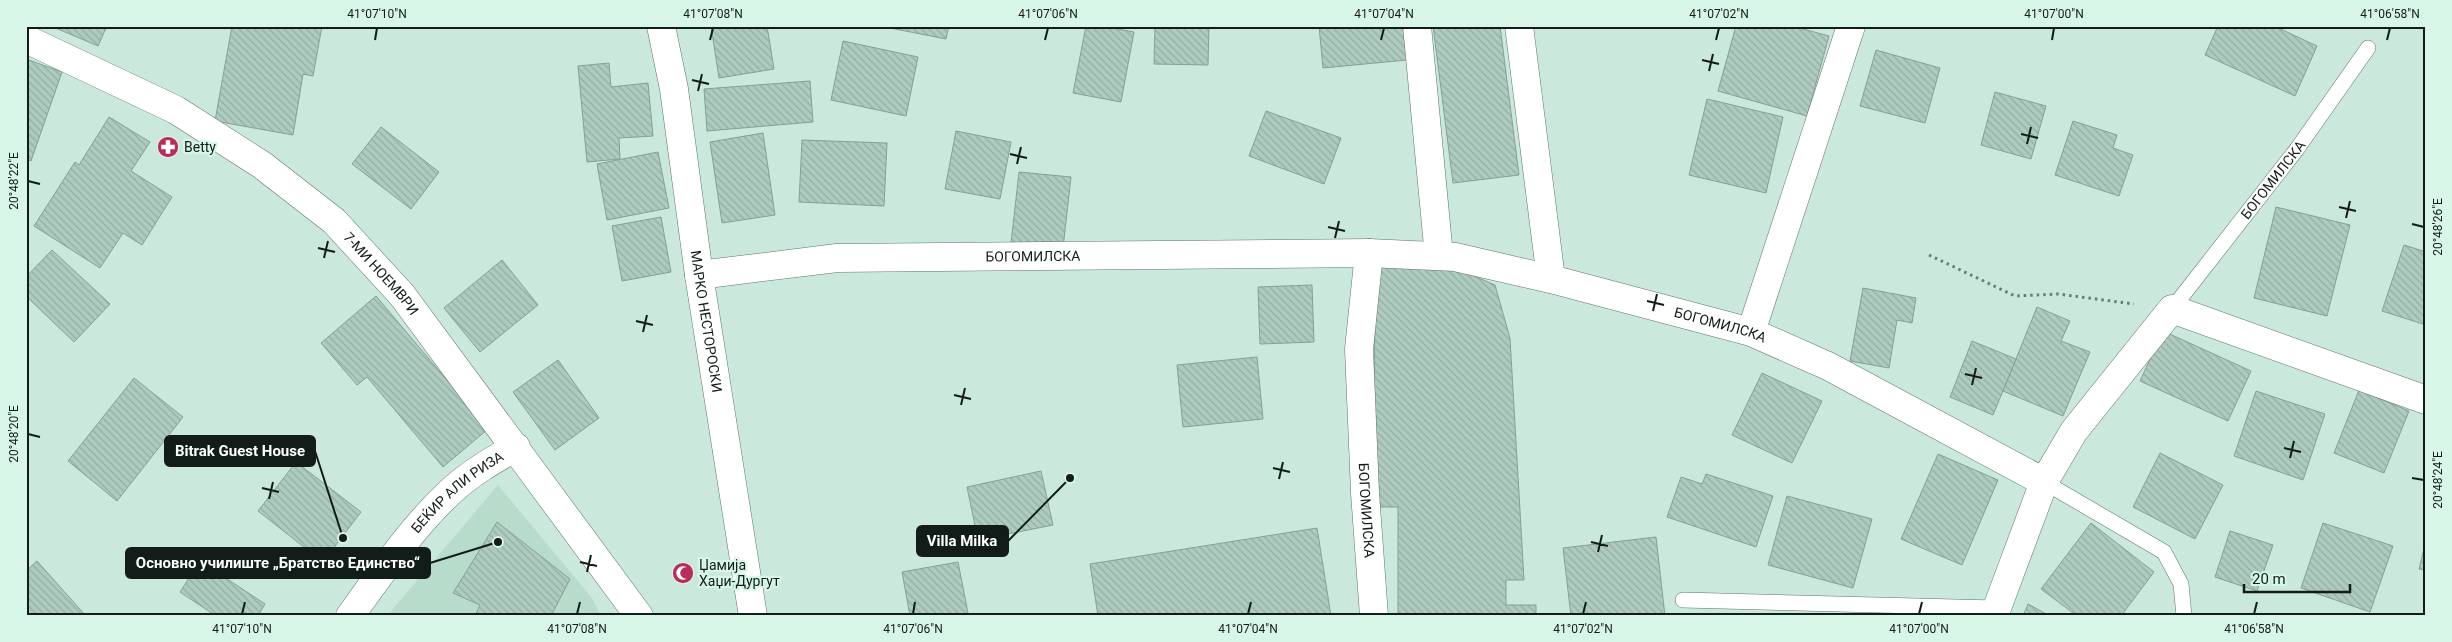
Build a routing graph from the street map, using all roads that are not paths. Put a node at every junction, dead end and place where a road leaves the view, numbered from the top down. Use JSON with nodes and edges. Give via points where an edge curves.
{"nodes":[{"id":1,"x":661,"y":26,"type":"edge"},
{"id":2,"x":1418,"y":26,"type":"edge"},
{"id":3,"x":1518,"y":26,"type":"edge"},
{"id":4,"x":1851,"y":26,"type":"edge"},
{"id":5,"x":26,"y":39,"type":"edge"},
{"id":6,"x":2368,"y":48,"type":"dead end"},
{"id":7,"x":1369,"y":253,"type":"junction"},
{"id":8,"x":1439,"y":256,"type":"junction"},
{"id":9,"x":699,"y":275,"type":"junction"},
{"id":10,"x":1551,"y":279,"type":"junction"},
{"id":11,"x":2172,"y":309,"type":"junction"},
{"id":12,"x":1751,"y":332,"type":"junction"},
{"id":13,"x":2426,"y":400,"type":"edge"},
{"id":14,"x":516,"y":448,"type":"junction"},
{"id":15,"x":2044,"y":482,"type":"junction"},
{"id":16,"x":1683,"y":600,"type":"dead end"},
{"id":17,"x":1995,"y":612,"type":"edge"},
{"id":18,"x":2188,"y":615,"type":"edge"},
{"id":19,"x":350,"y":616,"type":"edge"},
{"id":20,"x":639,"y":616,"type":"edge"},
{"id":21,"x":753,"y":616,"type":"edge"},
{"id":22,"x":1374,"y":616,"type":"edge"}],
"edges":[{"from":1,"to":9,"type":"street","name":"МАРКО НЕСТОРОСКИ","via":[[674,89]]},
{"from":2,"to":8,"type":"street"},
{"from":3,"to":10,"type":"street"},
{"from":4,"to":12,"type":"street"},
{"from":5,"to":14,"type":"street","name":"7-МИ НОЕМВРИ","via":[[176,110],[262,165],[334,221],[402,295]]},
{"from":6,"to":11,"type":"lane","name":"БОГОМИЛСКА","via":[[2297,149]]},
{"from":7,"to":8,"type":"street","name":"БОГОМИЛСКА"},
{"from":7,"to":9,"type":"street","name":"БОГОМИЛСКА","via":[[837,258]]},
{"from":7,"to":22,"type":"street","name":"БОГОМИЛСКА","via":[[1359,349]]},
{"from":8,"to":10,"type":"street","name":"БОГОМИЛСКА"},
{"from":9,"to":21,"type":"street","name":"МАРКО НЕСТОРОСКИ"},
{"from":10,"to":12,"type":"street","name":"БОГОМИЛСКА"},
{"from":11,"to":13,"type":"street"},
{"from":11,"to":15,"type":"street","name":"БОГОМИЛСКА","via":[[2074,431]]},
{"from":12,"to":15,"type":"street","name":"БОГОМИЛСКА","via":[[1828,366]]},
{"from":14,"to":19,"type":"street","name":"БЕЌИР АЛИ РИЗА","via":[[450,492],[405,540]]},
{"from":14,"to":20,"type":"street","name":"7-МИ НОЕМВРИ"},
{"from":15,"to":17,"type":"street","name":"БОГОМИЛСКА"},
{"from":15,"to":18,"type":"lane","name":"БОГОМИЛСКА","via":[[2164,552],[2181,584]]},
{"from":16,"to":17,"type":"lane"}]}
